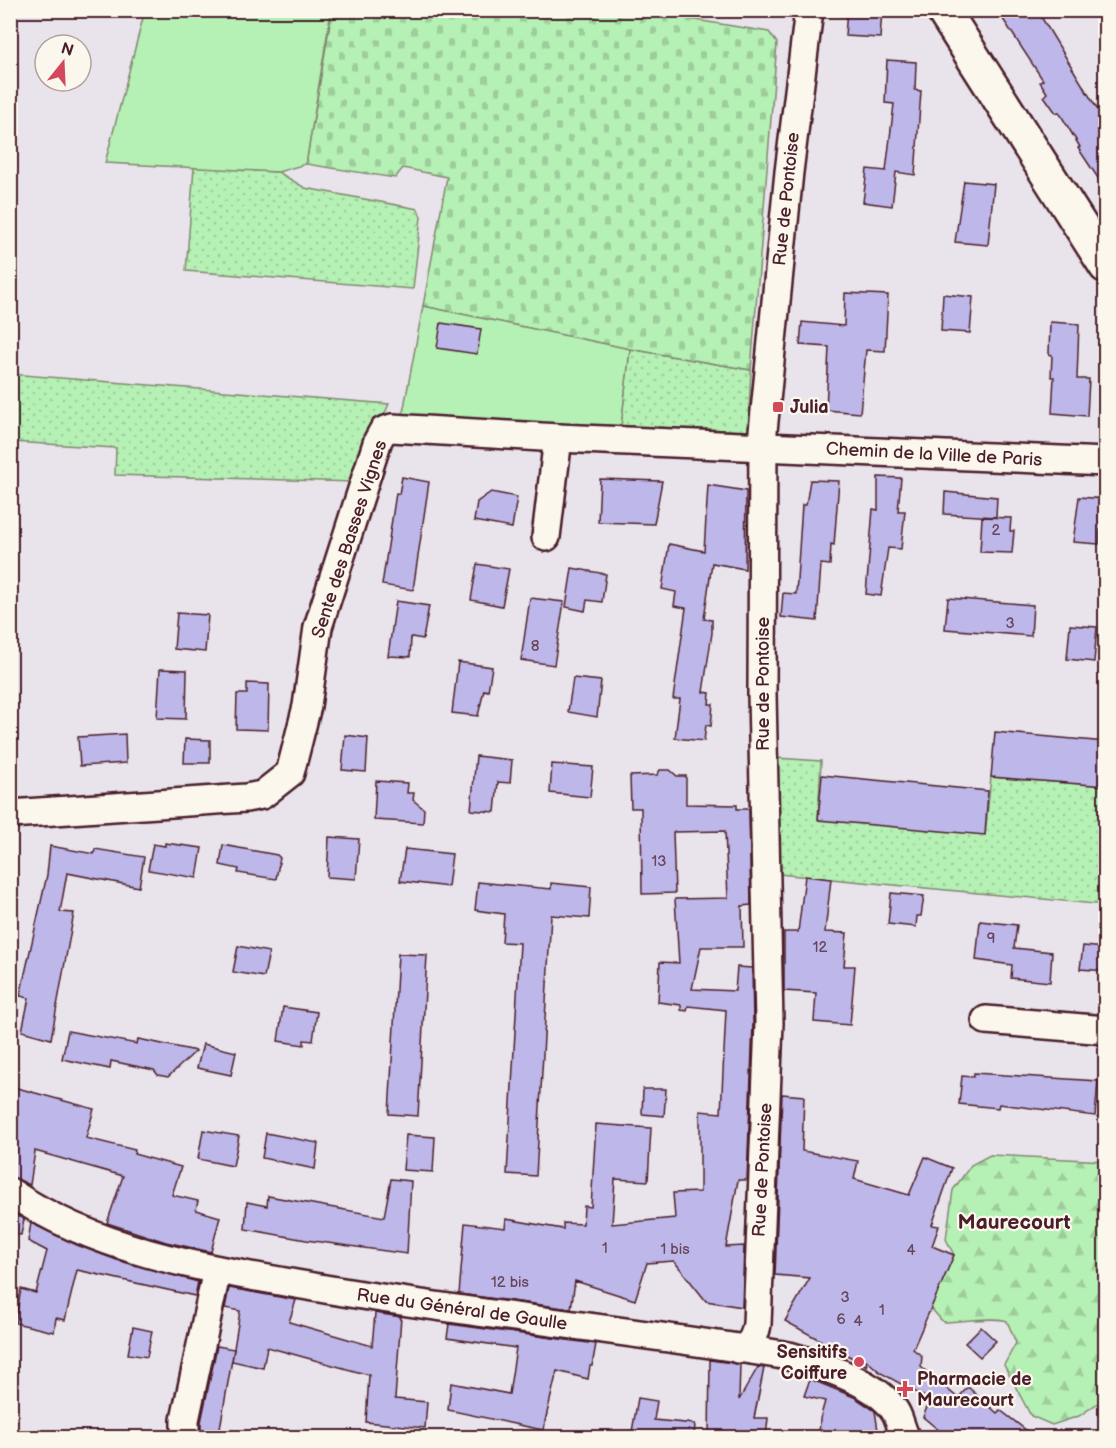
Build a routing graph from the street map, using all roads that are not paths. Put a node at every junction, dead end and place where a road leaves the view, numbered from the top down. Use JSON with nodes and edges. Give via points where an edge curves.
{"nodes":[{"id":1,"x":809,"y":10,"type":"edge"},
{"id":2,"x":943,"y":10,"type":"edge"},
{"id":3,"x":1106,"y":266,"type":"edge"},
{"id":4,"x":558,"y":438,"type":"junction"},
{"id":5,"x":762,"y":446,"type":"junction"},
{"id":6,"x":1106,"y":462,"type":"edge"},
{"id":7,"x":546,"y":537,"type":"dead end"},
{"id":8,"x":10,"y":814,"type":"edge"},
{"id":9,"x":987,"y":1020,"type":"dead end"},
{"id":10,"x":1106,"y":1030,"type":"edge"},
{"id":11,"x":10,"y":1192,"type":"edge"},
{"id":12,"x":217,"y":1270,"type":"junction"},
{"id":13,"x":758,"y":1307,"type":"junction"},
{"id":14,"x":738,"y":1349,"type":"junction"},
{"id":15,"x":833,"y":1368,"type":"junction"},
{"id":16,"x":904,"y":1433,"type":"edge"},
{"id":17,"x":184,"y":1437,"type":"edge"}],
"edges":[{"from":1,"to":5,"type":"street","name":"Rue de Pontoise"},
{"from":2,"to":3,"type":"main road"},
{"from":4,"to":5,"type":"street","name":"Sente des Basses Vignes"},
{"from":4,"to":7,"type":"street"},
{"from":4,"to":8,"type":"street","name":"Sente des Basses Vignes","via":[[392,428],[383,431],[318,627],[297,752],[290,773],[276,786],[262,795],[246,798]]},
{"from":5,"to":6,"type":"street","name":"Chemin de la Ville de Paris"},
{"from":5,"to":13,"type":"street","name":"Rue de Pontoise","via":[[769,1023]]},
{"from":9,"to":10,"type":"street"},
{"from":11,"to":12,"type":"street","name":"Rue du Général de Gaulle","via":[[74,1229]]},
{"from":12,"to":14,"type":"street","name":"Rue du Général de Gaulle","via":[[442,1308]]},
{"from":12,"to":17,"type":"street"},
{"from":13,"to":14,"type":"street","name":"Rue de Pontoise","via":[[755,1334],[747,1346]]},
{"from":13,"to":15,"type":"street","via":[[772,1336]]},
{"from":14,"to":15,"type":"street","name":"Rue du Général de Gaulle","via":[[789,1356]]},
{"from":15,"to":16,"type":"street","name":"Rue du Général de Gaulle","via":[[888,1404]]}]}
